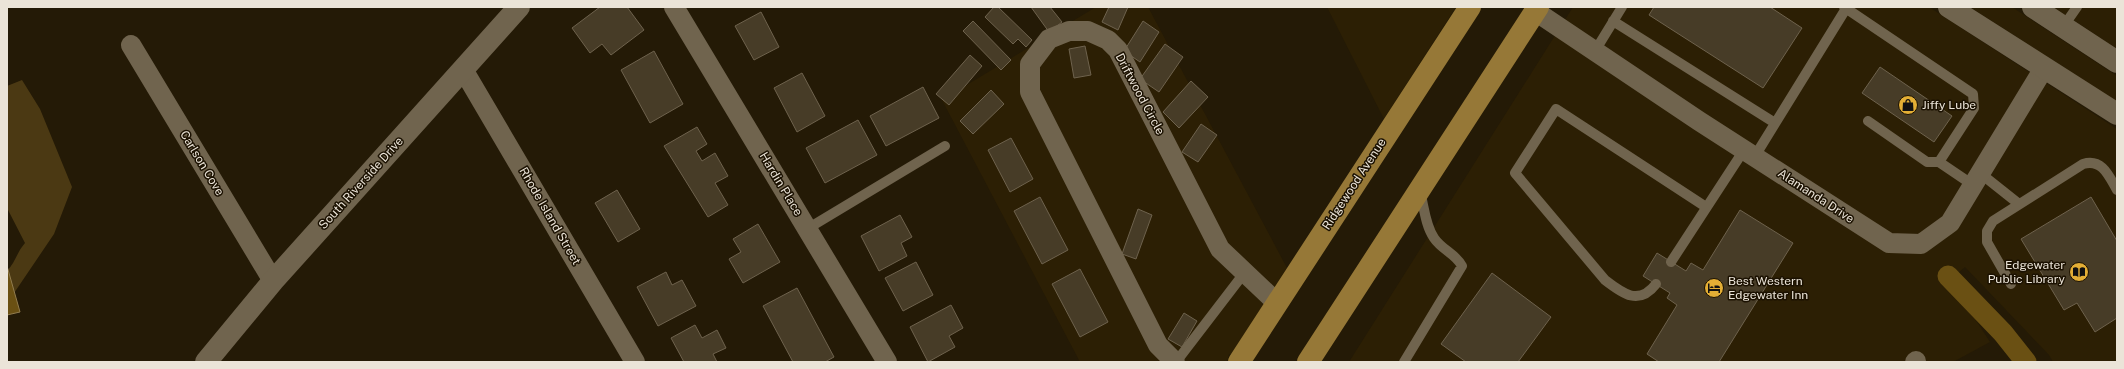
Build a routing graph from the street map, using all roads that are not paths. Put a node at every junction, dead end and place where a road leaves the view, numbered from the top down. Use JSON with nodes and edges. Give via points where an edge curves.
{"nodes":[{"id":1,"x":520,"y":7,"type":"edge"},
{"id":2,"x":674,"y":7,"type":"edge"},
{"id":3,"x":1470,"y":7,"type":"edge"},
{"id":4,"x":1622,"y":7,"type":"edge"},
{"id":5,"x":1846,"y":7,"type":"edge"},
{"id":6,"x":1949,"y":7,"type":"edge"},
{"id":7,"x":2033,"y":7,"type":"edge"},
{"id":8,"x":2077,"y":7,"type":"edge"},
{"id":9,"x":1536,"y":9,"type":"edge"},
{"id":10,"x":1613,"y":22,"type":"junction"},
{"id":11,"x":2064,"y":27,"type":"junction"},
{"id":12,"x":131,"y":45,"type":"dead end"},
{"id":13,"x":1595,"y":51,"type":"junction"},
{"id":14,"x":2117,"y":62,"type":"edge"},
{"id":15,"x":2044,"y":68,"type":"junction"},
{"id":16,"x":464,"y":70,"type":"junction"},
{"id":17,"x":2117,"y":114,"type":"edge"},
{"id":18,"x":1868,"y":121,"type":"dead end"},
{"id":19,"x":1775,"y":123,"type":"junction"},
{"id":20,"x":944,"y":146,"type":"dead end"},
{"id":21,"x":1749,"y":153,"type":"junction"},
{"id":22,"x":1939,"y":162,"type":"junction"},
{"id":23,"x":1977,"y":179,"type":"junction"},
{"id":24,"x":1420,"y":189,"type":"junction"},
{"id":25,"x":2117,"y":190,"type":"edge"},
{"id":26,"x":2019,"y":204,"type":"junction"},
{"id":27,"x":1706,"y":208,"type":"junction"},
{"id":28,"x":807,"y":229,"type":"junction"},
{"id":29,"x":1671,"y":262,"type":"dead end"},
{"id":30,"x":1245,"y":272,"type":"junction"},
{"id":31,"x":272,"y":281,"type":"junction"},
{"id":32,"x":1656,"y":284,"type":"dead end"},
{"id":33,"x":2011,"y":284,"type":"dead end"},
{"id":34,"x":1277,"y":303,"type":"junction"},
{"id":35,"x":629,"y":359,"type":"edge"},
{"id":36,"x":206,"y":362,"type":"edge"},
{"id":37,"x":887,"y":362,"type":"edge"},
{"id":38,"x":1176,"y":362,"type":"edge"},
{"id":39,"x":1239,"y":362,"type":"edge"},
{"id":40,"x":1308,"y":362,"type":"edge"},
{"id":41,"x":1404,"y":362,"type":"edge"}],
"edges":[{"from":1,"to":16,"type":"street","name":"South Riverside Drive"},
{"from":2,"to":28,"type":"street","name":"Hardin Place"},
{"from":3,"to":34,"type":"main road","name":"Ridgewood Avenue"},
{"from":4,"to":10,"type":"lane"},
{"from":5,"to":19,"type":"lane"},
{"from":5,"to":22,"type":"lane","via":[[1973,94],[1974,108]]},
{"from":6,"to":15,"type":"street"},
{"from":7,"to":11,"type":"street"},
{"from":8,"to":11,"type":"lane"},
{"from":9,"to":13,"type":"street","name":"Alamanda Drive"},
{"from":9,"to":24,"type":"main road"},
{"from":10,"to":13,"type":"lane"},
{"from":10,"to":19,"type":"lane"},
{"from":11,"to":14,"type":"street"},
{"from":12,"to":31,"type":"street","name":"Carlson Cove"},
{"from":13,"to":21,"type":"street","name":"Alamanda Drive"},
{"from":15,"to":17,"type":"street"},
{"from":15,"to":23,"type":"street","name":"Alamanda Drive"},
{"from":16,"to":31,"type":"street","name":"South Riverside Drive"},
{"from":16,"to":35,"type":"street","name":"Rhode Island Street"},
{"from":18,"to":22,"type":"lane","via":[[1927,162]]},
{"from":19,"to":21,"type":"lane"},
{"from":20,"to":28,"type":"lane"},
{"from":21,"to":23,"type":"street","name":"Alamanda Drive","via":[[1889,243],[1921,244],[1950,223]]},
{"from":21,"to":27,"type":"lane"},
{"from":22,"to":23,"type":"lane"},
{"from":23,"to":26,"type":"lane"},
{"from":24,"to":40,"type":"main road"},
{"from":24,"to":41,"type":"lane","via":[[1433,238],[1458,259],[1462,266]]},
{"from":25,"to":26,"type":"lane","via":[[2099,164],[2091,161]]},
{"from":26,"to":33,"type":"lane","via":[[1993,220],[1987,231],[1986,242]]},
{"from":27,"to":29,"type":"lane"},
{"from":27,"to":32,"type":"lane","via":[[1556,109],[1515,173],[1605,280],[1622,293],[1637,297],[1649,293]]},
{"from":28,"to":37,"type":"street","name":"Hardin Place"},
{"from":30,"to":34,"type":"street","name":"Driftwood Circle"},
{"from":30,"to":38,"type":"lane"},
{"from":30,"to":38,"type":"street","name":"Driftwood Circle","via":[[1220,249],[1118,50],[1108,40],[1088,31],[1070,30],[1049,39],[1030,64],[1030,92],[1158,345]]},
{"from":31,"to":36,"type":"street","name":"South Riverside Drive"},
{"from":34,"to":39,"type":"main road","name":"Ridgewood Avenue"}]}
